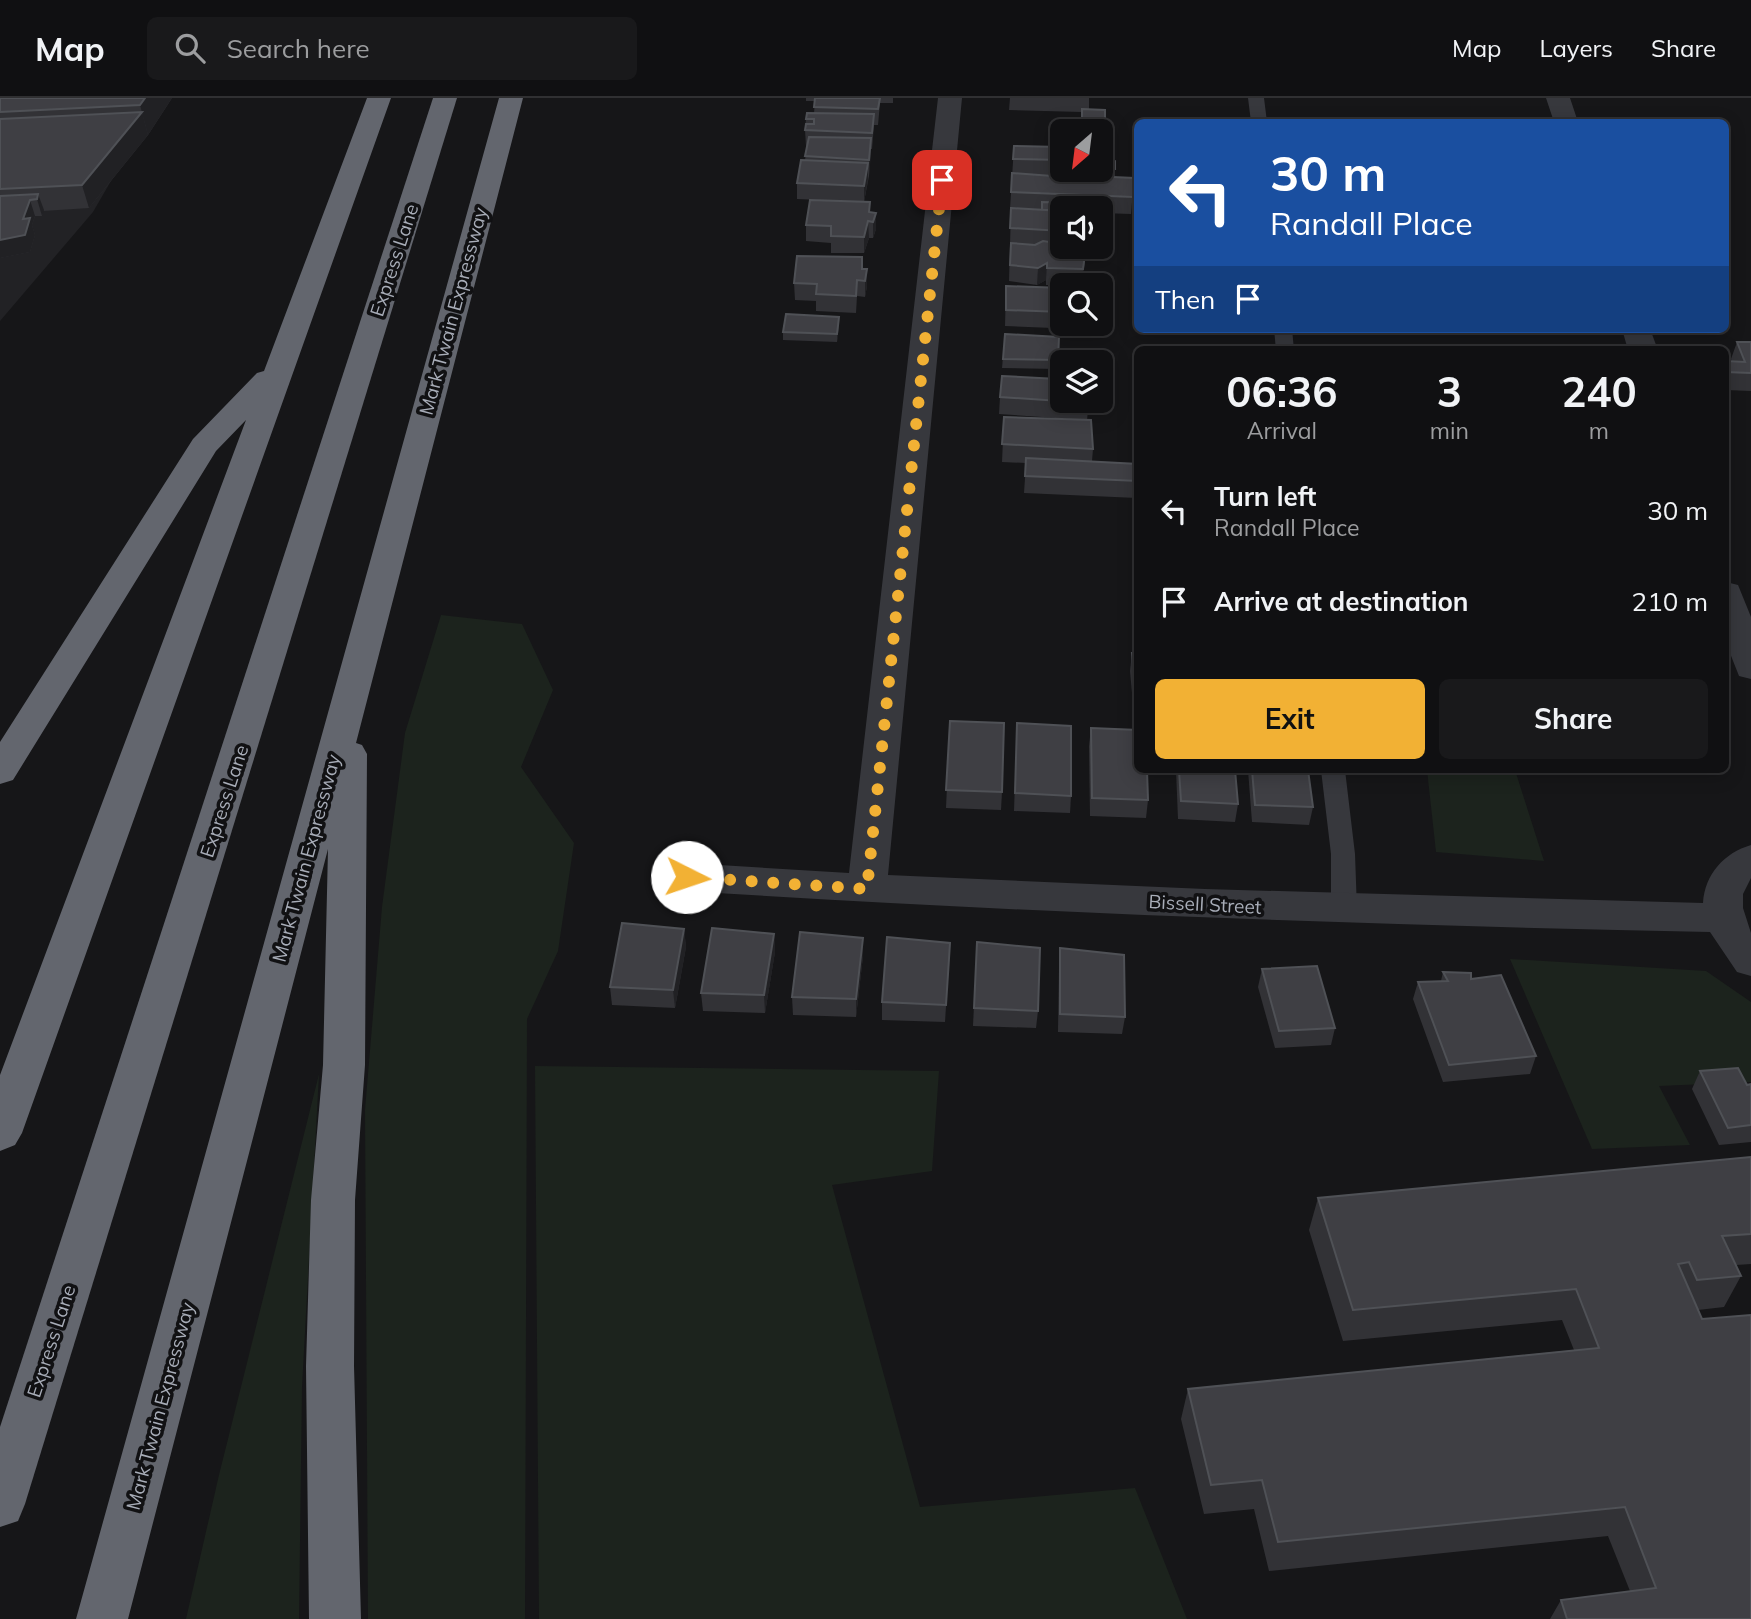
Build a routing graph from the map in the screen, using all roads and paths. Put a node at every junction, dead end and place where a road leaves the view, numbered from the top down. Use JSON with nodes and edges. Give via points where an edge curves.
{"nodes":[{"id":1,"x":379,"y":98,"type":"edge"},
{"id":2,"x":445,"y":98,"type":"edge"},
{"id":3,"x":511,"y":98,"type":"edge"},
{"id":4,"x":950,"y":98,"type":"edge"},
{"id":5,"x":1256,"y":98,"type":"edge"},
{"id":6,"x":1558,"y":98,"type":"edge"},
{"id":7,"x":1259,"y":119,"type":"edge"},
{"id":8,"x":1565,"y":119,"type":"edge"},
{"id":9,"x":279,"y":368,"type":"junction"},
{"id":10,"x":1729,"y":602,"type":"edge"},
{"id":11,"x":1751,"y":668,"type":"edge"},
{"id":12,"x":350,"y":696,"type":"junction"},
{"id":13,"x":0,"y":771,"type":"edge"},
{"id":14,"x":1333,"y":773,"type":"edge"},
{"id":15,"x":1751,"y":859,"type":"edge"},
{"id":16,"x":687,"y":877,"type":"dead end"},
{"id":17,"x":867,"y":889,"type":"junction"},
{"id":18,"x":1344,"y":910,"type":"junction"},
{"id":19,"x":1723,"y":918,"type":"junction"},
{"id":20,"x":1751,"y":961,"type":"edge"},
{"id":21,"x":0,"y":1133,"type":"edge"},
{"id":22,"x":0,"y":1504,"type":"edge"},
{"id":23,"x":102,"y":1619,"type":"edge"},
{"id":24,"x":335,"y":1619,"type":"edge"}],
"edges":[{"from":1,"to":9,"type":"highway"},
{"from":2,"to":22,"type":"highway","name":"Express Lane"},
{"from":3,"to":12,"type":"highway","name":"Mark Twain Expressway"},
{"from":4,"to":17,"type":"street"},
{"from":5,"to":7,"type":"lane"},
{"from":6,"to":8,"type":"street"},
{"from":9,"to":13,"type":"highway","via":[[204,446]]},
{"from":9,"to":21,"type":"highway"},
{"from":10,"to":11,"type":"street"},
{"from":12,"to":23,"type":"highway","name":"Mark Twain Expressway"},
{"from":12,"to":24,"type":"highway","via":[[344,1065],[334,1200],[330,1366]]},
{"from":14,"to":18,"type":"lane"},
{"from":15,"to":19,"type":"street","via":[[1725,883]]},
{"from":16,"to":17,"type":"street","name":"Bissell Street"},
{"from":17,"to":18,"type":"street","name":"Bissell Street"},
{"from":18,"to":19,"type":"street","name":"Bissell Street"},
{"from":19,"to":20,"type":"street","via":[[1738,949]]}]}
